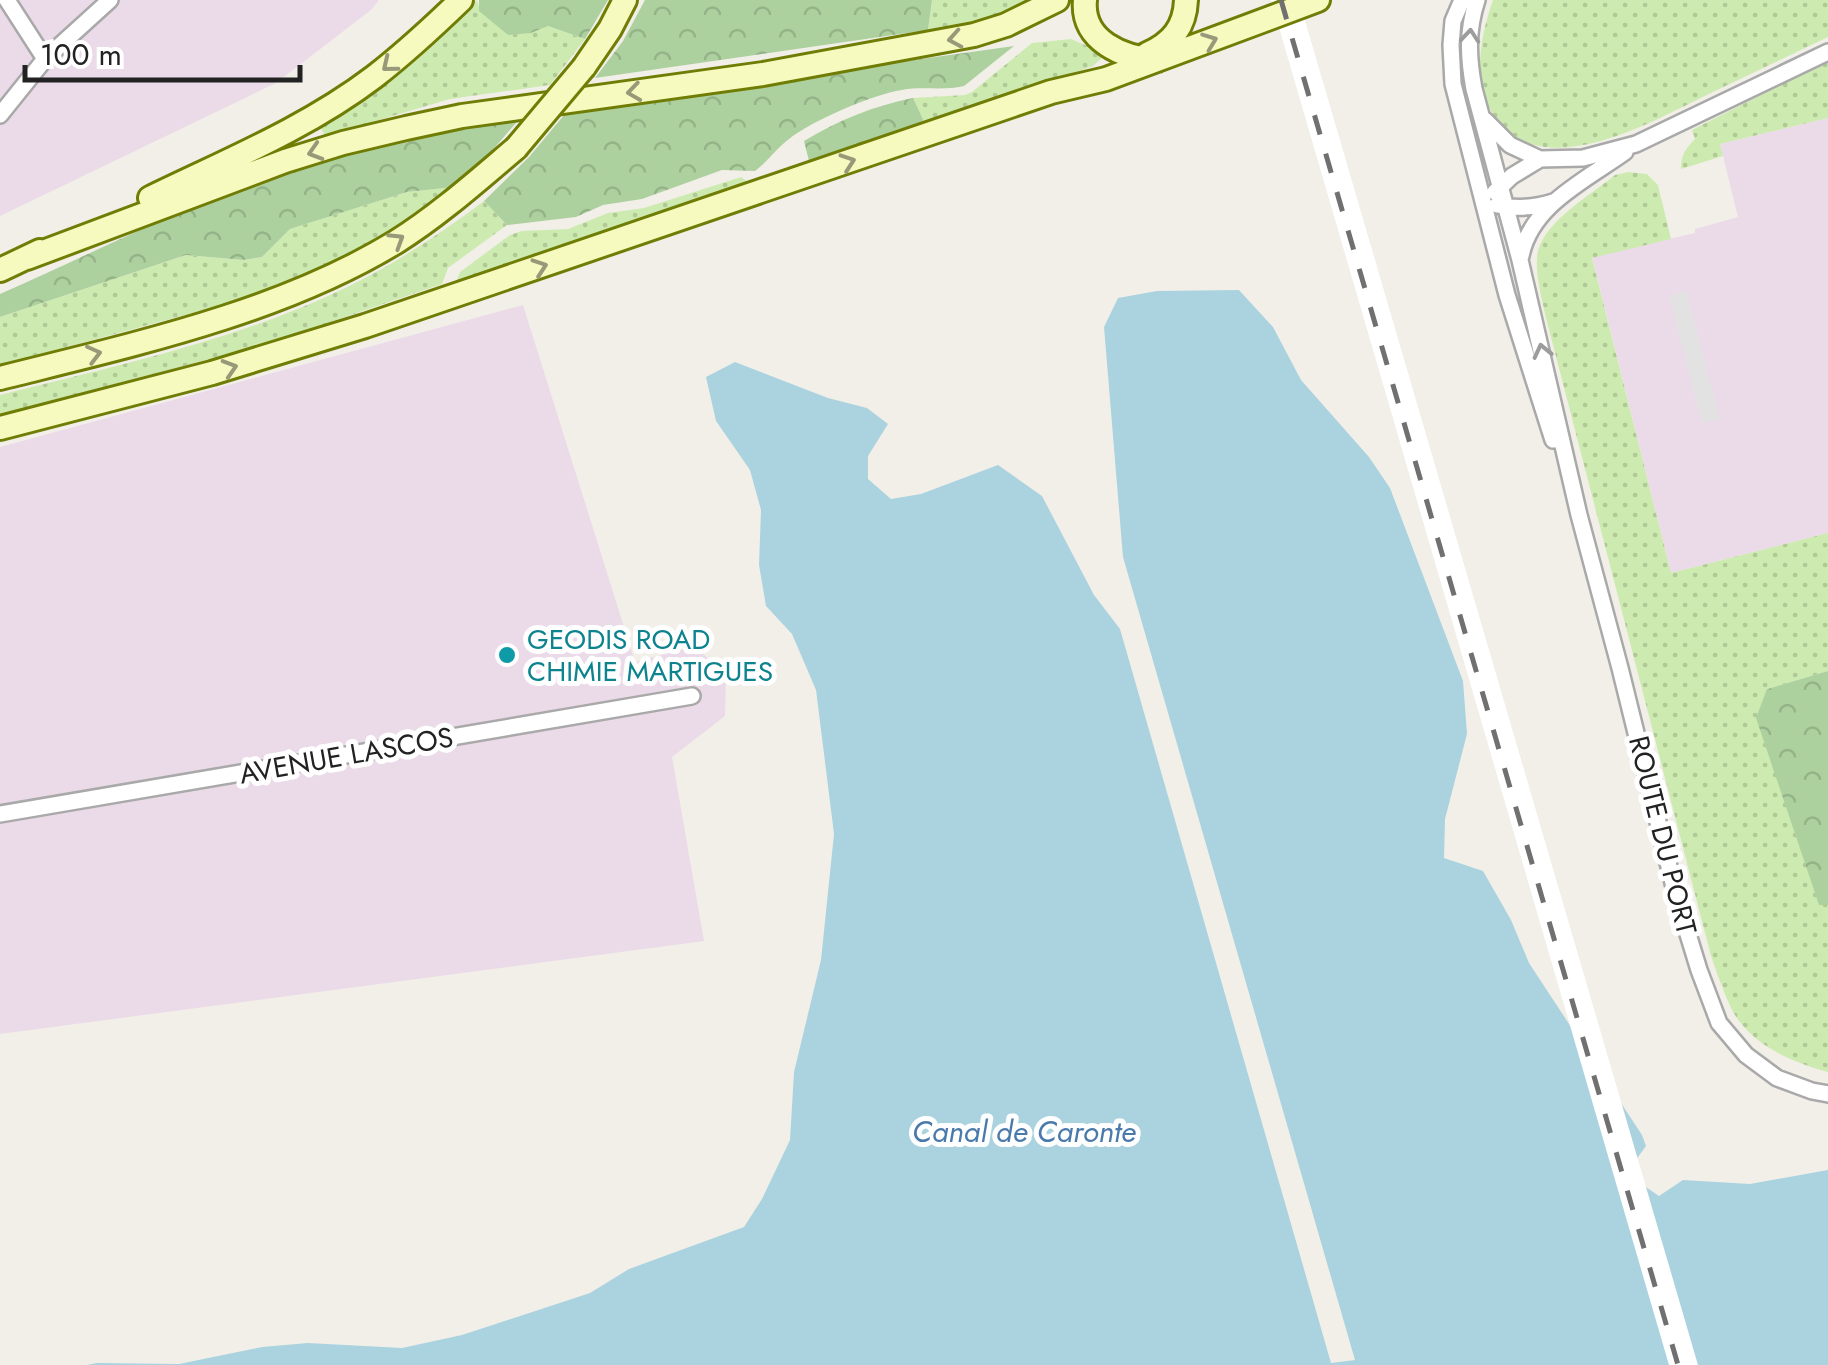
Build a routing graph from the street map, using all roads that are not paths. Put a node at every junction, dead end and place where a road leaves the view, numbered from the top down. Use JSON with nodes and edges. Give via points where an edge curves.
{"nodes":[{"id":1,"x":7,"y":0,"type":"edge"},
{"id":2,"x":110,"y":0,"type":"edge"},
{"id":3,"x":461,"y":0,"type":"edge"},
{"id":4,"x":625,"y":0,"type":"edge"},
{"id":5,"x":1057,"y":0,"type":"edge"},
{"id":6,"x":1085,"y":0,"type":"edge"},
{"id":7,"x":1186,"y":0,"type":"edge"},
{"id":8,"x":1318,"y":0,"type":"edge"},
{"id":9,"x":1462,"y":0,"type":"edge"},
{"id":10,"x":1477,"y":0,"type":"edge"},
{"id":11,"x":1828,"y":52,"type":"edge"},
{"id":12,"x":45,"y":59,"type":"junction"},
{"id":13,"x":1147,"y":59,"type":"junction"},
{"id":14,"x":0,"y":115,"type":"edge"},
{"id":15,"x":1482,"y":117,"type":"junction"},
{"id":16,"x":1636,"y":144,"type":"junction"},
{"id":17,"x":1540,"y":159,"type":"junction"},
{"id":18,"x":1501,"y":186,"type":"junction"},
{"id":19,"x":1483,"y":202,"type":"junction"},
{"id":20,"x":1554,"y":202,"type":"junction"},
{"id":21,"x":1506,"y":206,"type":"junction"},
{"id":22,"x":28,"y":258,"type":"junction"},
{"id":23,"x":1520,"y":260,"type":"junction"},
{"id":24,"x":0,"y":270,"type":"edge"},
{"id":25,"x":0,"y":378,"type":"edge"},
{"id":26,"x":0,"y":428,"type":"edge"},
{"id":27,"x":1578,"y":515,"type":"junction"},
{"id":28,"x":692,"y":696,"type":"dead end"},
{"id":29,"x":0,"y":814,"type":"edge"},
{"id":30,"x":1828,"y":1094,"type":"edge"}],
"edges":[{"from":1,"to":12,"type":"street"},
{"from":2,"to":12,"type":"street"},
{"from":3,"to":22,"type":"street","one_way":true,"via":[[372,78],[324,110]]},
{"from":25,"to":4,"type":"street","one_way":true,"bridge":true,"via":[[290,293],[396,242],[516,148],[584,66]]},
{"from":5,"to":22,"type":"street","one_way":true,"via":[[974,36],[462,116],[343,143]]},
{"from":6,"to":13,"type":"street","via":[[1090,29],[1102,43]]},
{"from":7,"to":13,"type":"street","via":[[1178,32]]},
{"from":13,"to":8,"type":"street","one_way":true},
{"from":9,"to":19,"type":"street","name":"ROUTE DU PORT","via":[[1451,66]]},
{"from":15,"to":10,"type":"street","name":"ROUTE DU PORT","one_way":true,"via":[[1468,60]]},
{"from":11,"to":16,"type":"street"},
{"from":12,"to":14,"type":"street"},
{"from":26,"to":13,"type":"street","one_way":true,"via":[[365,326]]},
{"from":15,"to":17,"type":"street","via":[[1510,145]]},
{"from":15,"to":18,"type":"street","name":"ROUTE DU PORT"},
{"from":16,"to":17,"type":"street","via":[[1583,158]]},
{"from":16,"to":20,"type":"street"},
{"from":17,"to":18,"type":"street"},
{"from":18,"to":19,"type":"street"},
{"from":18,"to":21,"type":"street","name":"ROUTE DU PORT"},
{"from":19,"to":21,"type":"street"},
{"from":19,"to":27,"type":"street","name":"ROUTE DU PORT"},
{"from":20,"to":21,"type":"street"},
{"from":20,"to":23,"type":"street","via":[[1532,225]]},
{"from":21,"to":23,"type":"street","name":"ROUTE DU PORT"},
{"from":22,"to":24,"type":"street"},
{"from":27,"to":23,"type":"street","name":"ROUTE DU PORT","one_way":true},
{"from":27,"to":30,"type":"street","name":"ROUTE DU PORT","via":[[1676,895],[1719,1024],[1776,1078]]},
{"from":28,"to":29,"type":"street","name":"AVENUE LASCOS"}]}
